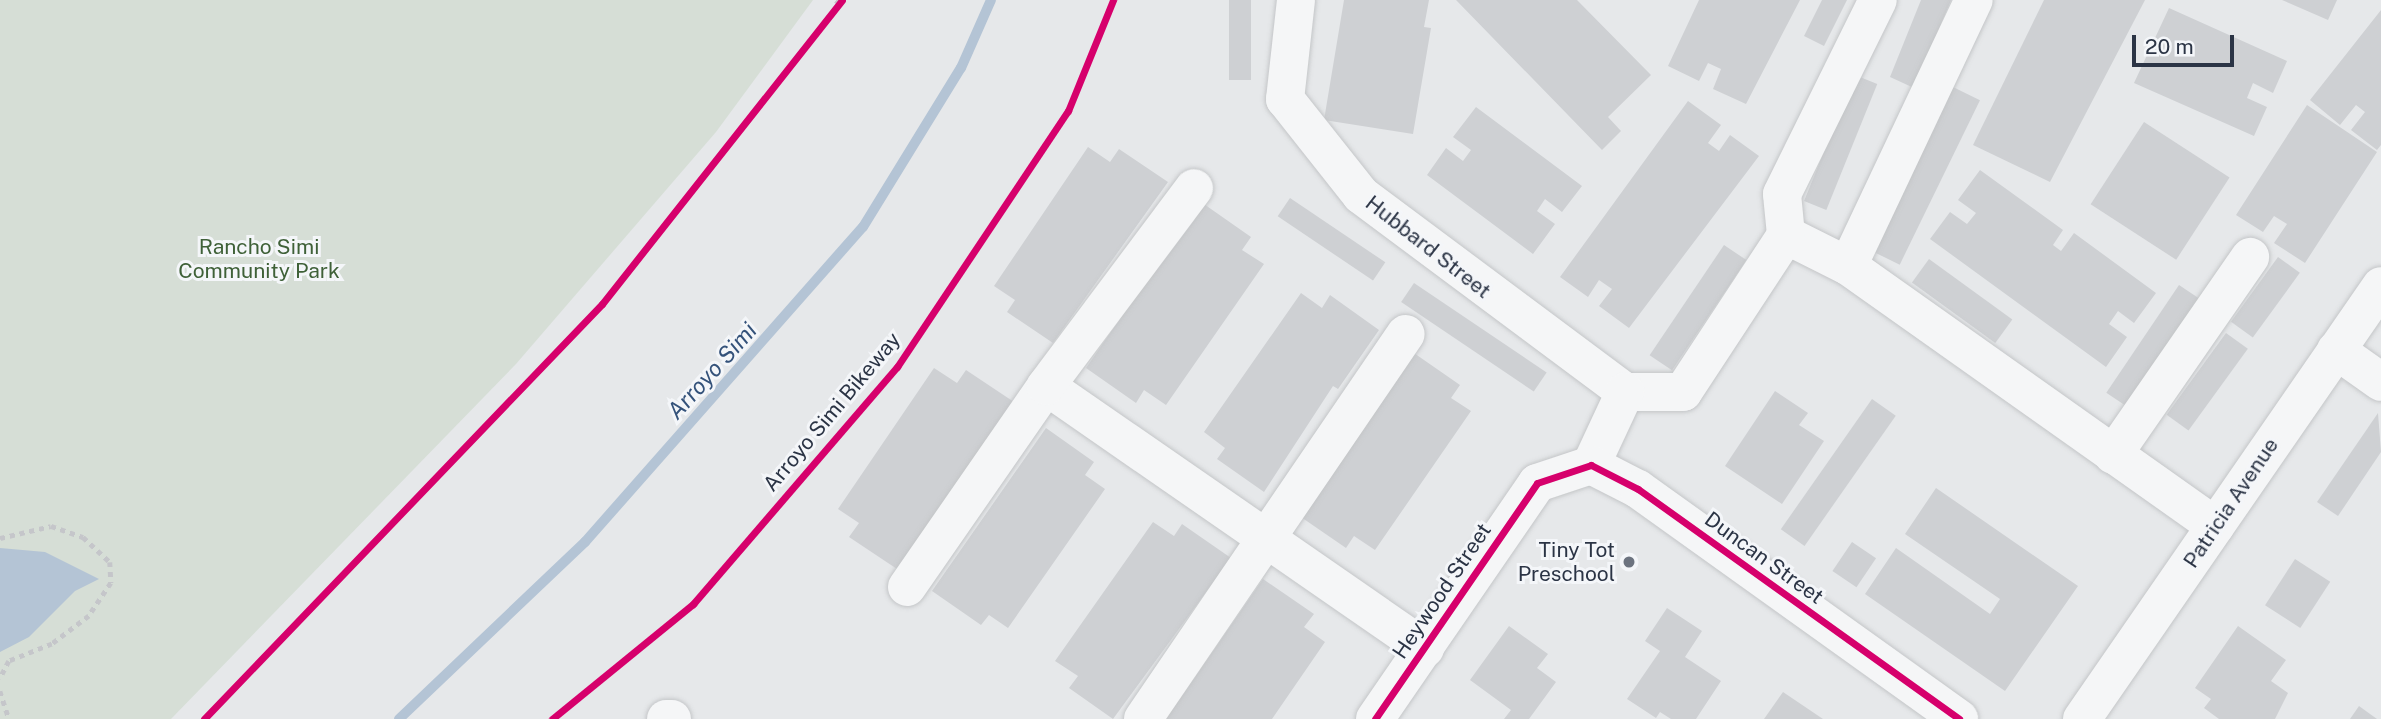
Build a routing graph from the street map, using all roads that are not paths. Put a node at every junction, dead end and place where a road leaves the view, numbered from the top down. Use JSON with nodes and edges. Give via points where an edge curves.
{"nodes":[{"id":1,"x":1296,"y":0,"type":"edge"},
{"id":2,"x":1878,"y":0,"type":"edge"},
{"id":3,"x":1974,"y":0,"type":"edge"},
{"id":4,"x":1194,"y":188,"type":"dead end"},
{"id":5,"x":1786,"y":236,"type":"junction"},
{"id":6,"x":2250,"y":257,"type":"dead end"},
{"id":7,"x":1847,"y":266,"type":"junction"},
{"id":8,"x":2381,"y":286,"type":"edge"},
{"id":9,"x":1406,"y":334,"type":"dead end"},
{"id":10,"x":2336,"y":350,"type":"junction"},
{"id":11,"x":2381,"y":382,"type":"edge"},
{"id":12,"x":1046,"y":386,"type":"junction"},
{"id":13,"x":1625,"y":392,"type":"junction"},
{"id":14,"x":2113,"y":455,"type":"junction"},
{"id":15,"x":1591,"y":465,"type":"junction"},
{"id":16,"x":2215,"y":527,"type":"junction"},
{"id":17,"x":1266,"y":538,"type":"junction"},
{"id":18,"x":908,"y":587,"type":"dead end"},
{"id":19,"x":1425,"y":648,"type":"junction"},
{"id":20,"x":666,"y":719,"type":"edge"},
{"id":21,"x":673,"y":719,"type":"edge"},
{"id":22,"x":1143,"y":719,"type":"edge"},
{"id":23,"x":1375,"y":719,"type":"edge"},
{"id":24,"x":1959,"y":719,"type":"edge"},
{"id":25,"x":2082,"y":719,"type":"edge"}],
"edges":[{"from":1,"to":13,"type":"street","name":"Hubbard Street","via":[[1285,99],[1362,195]]},
{"from":2,"to":5,"type":"street","via":[[1782,194]]},
{"from":3,"to":7,"type":"street"},
{"from":4,"to":12,"type":"street"},
{"from":5,"to":7,"type":"street"},
{"from":5,"to":13,"type":"street","via":[[1683,392]]},
{"from":6,"to":14,"type":"street"},
{"from":7,"to":14,"type":"street"},
{"from":8,"to":10,"type":"street","name":"Patricia Avenue"},
{"from":9,"to":17,"type":"street"},
{"from":10,"to":11,"type":"street"},
{"from":10,"to":16,"type":"street","name":"Patricia Avenue"},
{"from":12,"to":17,"type":"street"},
{"from":12,"to":18,"type":"street"},
{"from":13,"to":15,"type":"street"},
{"from":14,"to":16,"type":"street"},
{"from":15,"to":19,"type":"street","name":"Heywood Street","via":[[1537,483]]},
{"from":15,"to":24,"type":"street","name":"Duncan Street","via":[[1637,489]]},
{"from":16,"to":25,"type":"street","name":"Patricia Avenue"},
{"from":17,"to":19,"type":"street"},
{"from":17,"to":22,"type":"street"},
{"from":19,"to":23,"type":"street","name":"Heywood Street"},
{"from":20,"to":21,"type":"street"}]}
